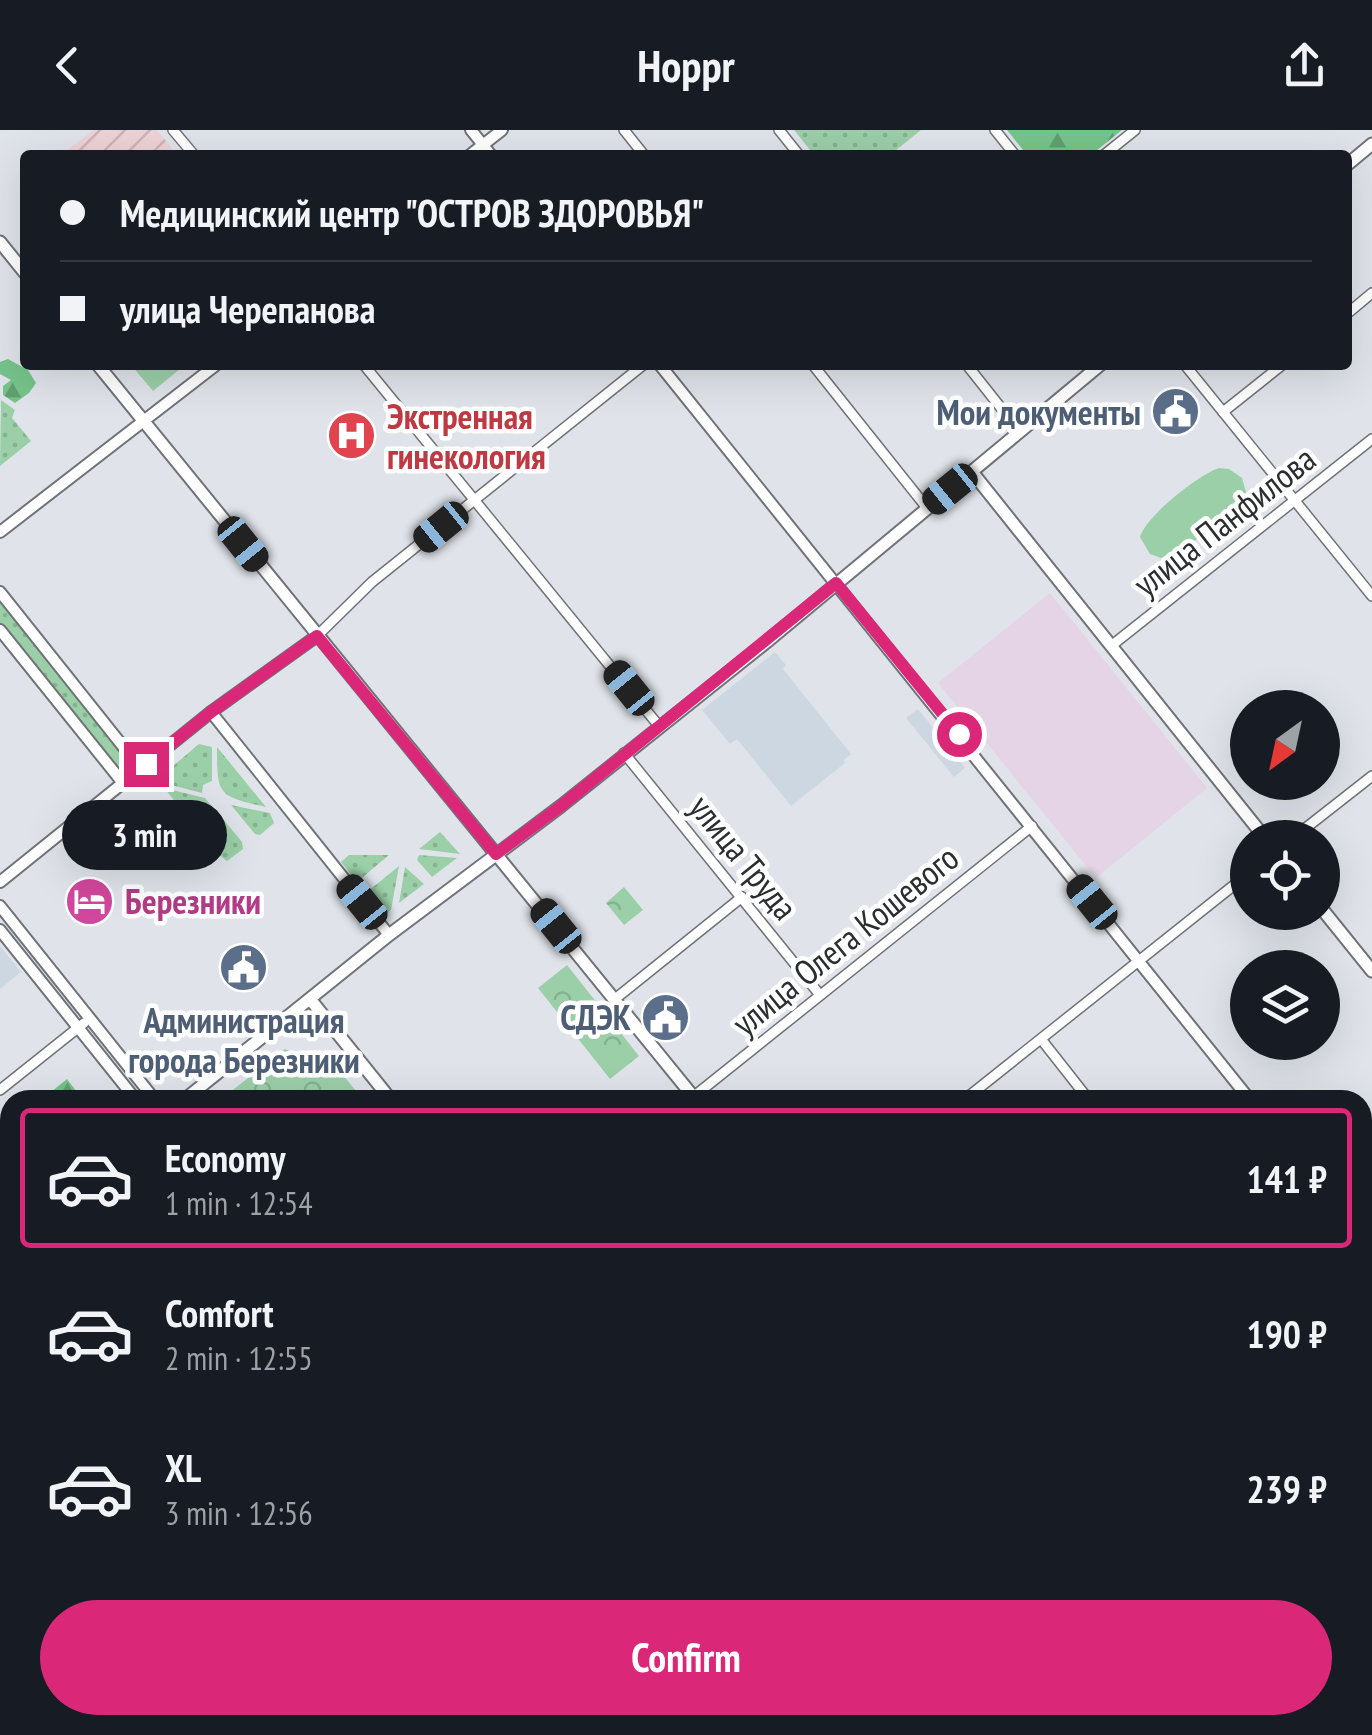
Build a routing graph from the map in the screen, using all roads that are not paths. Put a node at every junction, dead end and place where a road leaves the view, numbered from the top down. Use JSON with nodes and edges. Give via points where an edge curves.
{"nodes":[{"id":1,"x":173,"y":130,"type":"edge"},
{"id":2,"x":471,"y":130,"type":"edge"},
{"id":3,"x":502,"y":130,"type":"edge"},
{"id":4,"x":624,"y":130,"type":"edge"},
{"id":5,"x":779,"y":130,"type":"edge"},
{"id":6,"x":995,"y":130,"type":"edge"},
{"id":7,"x":1135,"y":130,"type":"edge"},
{"id":8,"x":1372,"y":144,"type":"edge"},
{"id":9,"x":483,"y":145,"type":"junction"},
{"id":10,"x":190,"y":150,"type":"edge"},
{"id":11,"x":476,"y":150,"type":"edge"},
{"id":12,"x":487,"y":150,"type":"edge"},
{"id":13,"x":640,"y":150,"type":"edge"},
{"id":14,"x":795,"y":150,"type":"edge"},
{"id":15,"x":1011,"y":150,"type":"edge"},
{"id":16,"x":1110,"y":150,"type":"edge"},
{"id":17,"x":1352,"y":161,"type":"edge"},
{"id":18,"x":0,"y":242,"type":"edge"},
{"id":19,"x":20,"y":267,"type":"edge"},
{"id":20,"x":1372,"y":293,"type":"edge"},
{"id":21,"x":1352,"y":310,"type":"edge"},
{"id":22,"x":102,"y":370,"type":"edge"},
{"id":23,"x":210,"y":370,"type":"edge"},
{"id":24,"x":368,"y":370,"type":"edge"},
{"id":25,"x":636,"y":370,"type":"edge"},
{"id":26,"x":664,"y":370,"type":"edge"},
{"id":27,"x":817,"y":370,"type":"edge"},
{"id":28,"x":971,"y":370,"type":"edge"},
{"id":29,"x":1094,"y":370,"type":"edge"},
{"id":30,"x":1190,"y":370,"type":"edge"},
{"id":31,"x":1276,"y":370,"type":"edge"},
{"id":32,"x":1224,"y":412,"type":"junction"},
{"id":33,"x":144,"y":422,"type":"junction"},
{"id":34,"x":1020,"y":432,"type":"junction"},
{"id":35,"x":1372,"y":439,"type":"edge"},
{"id":36,"x":972,"y":472,"type":"junction"},
{"id":37,"x":476,"y":499,"type":"junction"},
{"id":38,"x":1295,"y":501,"type":"junction"},
{"id":39,"x":928,"y":508,"type":"junction"},
{"id":40,"x":0,"y":532,"type":"edge"},
{"id":41,"x":836,"y":583,"type":"junction"},
{"id":42,"x":0,"y":592,"type":"edge"},
{"id":43,"x":1372,"y":596,"type":"edge"},
{"id":44,"x":0,"y":630,"type":"edge"},
{"id":45,"x":317,"y":636,"type":"junction"},
{"id":46,"x":1110,"y":646,"type":"junction"},
{"id":47,"x":211,"y":712,"type":"junction"},
{"id":48,"x":659,"y":726,"type":"junction"},
{"id":49,"x":624,"y":753,"type":"junction"},
{"id":50,"x":141,"y":769,"type":"junction"},
{"id":51,"x":1372,"y":776,"type":"edge"},
{"id":52,"x":124,"y":783,"type":"junction"},
{"id":53,"x":1250,"y":820,"type":"edge"},
{"id":54,"x":1315,"y":820,"type":"edge"},
{"id":55,"x":1032,"y":826,"type":"junction"},
{"id":56,"x":496,"y":854,"type":"junction"},
{"id":57,"x":0,"y":882,"type":"edge"},
{"id":58,"x":1230,"y":888,"type":"edge"},
{"id":59,"x":742,"y":897,"type":"junction"},
{"id":60,"x":0,"y":906,"type":"edge"},
{"id":61,"x":0,"y":930,"type":"edge"},
{"id":62,"x":1339,"y":930,"type":"edge"},
{"id":63,"x":389,"y":936,"type":"junction"},
{"id":64,"x":1139,"y":960,"type":"junction"},
{"id":65,"x":1372,"y":970,"type":"edge"},
{"id":66,"x":820,"y":995,"type":"junction"},
{"id":67,"x":310,"y":999,"type":"junction"},
{"id":68,"x":614,"y":999,"type":"junction"},
{"id":69,"x":90,"y":1018,"type":"junction"},
{"id":70,"x":78,"y":1027,"type":"junction"},
{"id":71,"x":1041,"y":1039,"type":"junction"},
{"id":72,"x":0,"y":1090,"type":"edge"},
{"id":73,"x":128,"y":1090,"type":"edge"},
{"id":74,"x":147,"y":1090,"type":"edge"},
{"id":75,"x":196,"y":1090,"type":"edge"},
{"id":76,"x":383,"y":1090,"type":"edge"},
{"id":77,"x":687,"y":1090,"type":"edge"},
{"id":78,"x":705,"y":1090,"type":"edge"},
{"id":79,"x":977,"y":1090,"type":"edge"},
{"id":80,"x":1082,"y":1090,"type":"edge"},
{"id":81,"x":1242,"y":1090,"type":"edge"}],
"edges":[{"from":1,"to":10,"type":"street"},
{"from":2,"to":9,"type":"street"},
{"from":3,"to":9,"type":"street"},
{"from":4,"to":13,"type":"street"},
{"from":5,"to":14,"type":"street"},
{"from":6,"to":15,"type":"street"},
{"from":7,"to":16,"type":"street"},
{"from":8,"to":17,"type":"main road"},
{"from":9,"to":11,"type":"street"},
{"from":9,"to":12,"type":"street"},
{"from":18,"to":19,"type":"main road"},
{"from":20,"to":21,"type":"street"},
{"from":22,"to":33,"type":"main road"},
{"from":23,"to":33,"type":"street"},
{"from":24,"to":37,"type":"street"},
{"from":25,"to":37,"type":"street"},
{"from":26,"to":41,"type":"street"},
{"from":27,"to":39,"type":"street"},
{"from":28,"to":34,"type":"street"},
{"from":29,"to":34,"type":"main road"},
{"from":30,"to":32,"type":"street"},
{"from":31,"to":32,"type":"street"},
{"from":32,"to":38,"type":"street"},
{"from":33,"to":40,"type":"street"},
{"from":33,"to":45,"type":"main road"},
{"from":34,"to":36,"type":"main road"},
{"from":35,"to":38,"type":"street","name":"улица Панфилова"},
{"from":36,"to":39,"type":"main road"},
{"from":36,"to":46,"type":"main road"},
{"from":37,"to":45,"type":"street"},
{"from":37,"to":48,"type":"street"},
{"from":38,"to":43,"type":"street"},
{"from":38,"to":46,"type":"street","name":"улица Панфилова"},
{"from":39,"to":41,"type":"main road"},
{"from":41,"to":48,"type":"main road"},
{"from":41,"to":55,"type":"street"},
{"from":42,"to":50,"type":"street"},
{"from":44,"to":52,"type":"street"},
{"from":45,"to":47,"type":"street"},
{"from":45,"to":56,"type":"main road"},
{"from":46,"to":53,"type":"main road"},
{"from":47,"to":50,"type":"street"},
{"from":47,"to":63,"type":"street"},
{"from":48,"to":49,"type":"main road"},
{"from":49,"to":56,"type":"main road"},
{"from":49,"to":59,"type":"street","name":"улица Труда"},
{"from":50,"to":52,"type":"street"},
{"from":51,"to":54,"type":"street"},
{"from":52,"to":57,"type":"street"},
{"from":55,"to":64,"type":"street"},
{"from":55,"to":66,"type":"street","name":"улица Олега Кошевого"},
{"from":56,"to":63,"type":"main road"},
{"from":56,"to":68,"type":"main road"},
{"from":58,"to":64,"type":"street"},
{"from":59,"to":66,"type":"street","name":"улица Труда"},
{"from":59,"to":68,"type":"street"},
{"from":60,"to":69,"type":"street"},
{"from":61,"to":70,"type":"street"},
{"from":62,"to":65,"type":"main road"},
{"from":63,"to":67,"type":"main road"},
{"from":64,"to":71,"type":"street"},
{"from":64,"to":81,"type":"street"},
{"from":66,"to":78,"type":"street","name":"улица Олега Кошевого"},
{"from":67,"to":75,"type":"main road"},
{"from":67,"to":76,"type":"main road"},
{"from":68,"to":77,"type":"main road"},
{"from":69,"to":70,"type":"street"},
{"from":69,"to":74,"type":"street"},
{"from":70,"to":72,"type":"street"},
{"from":70,"to":73,"type":"street"},
{"from":71,"to":79,"type":"street"},
{"from":71,"to":80,"type":"street"}]}
